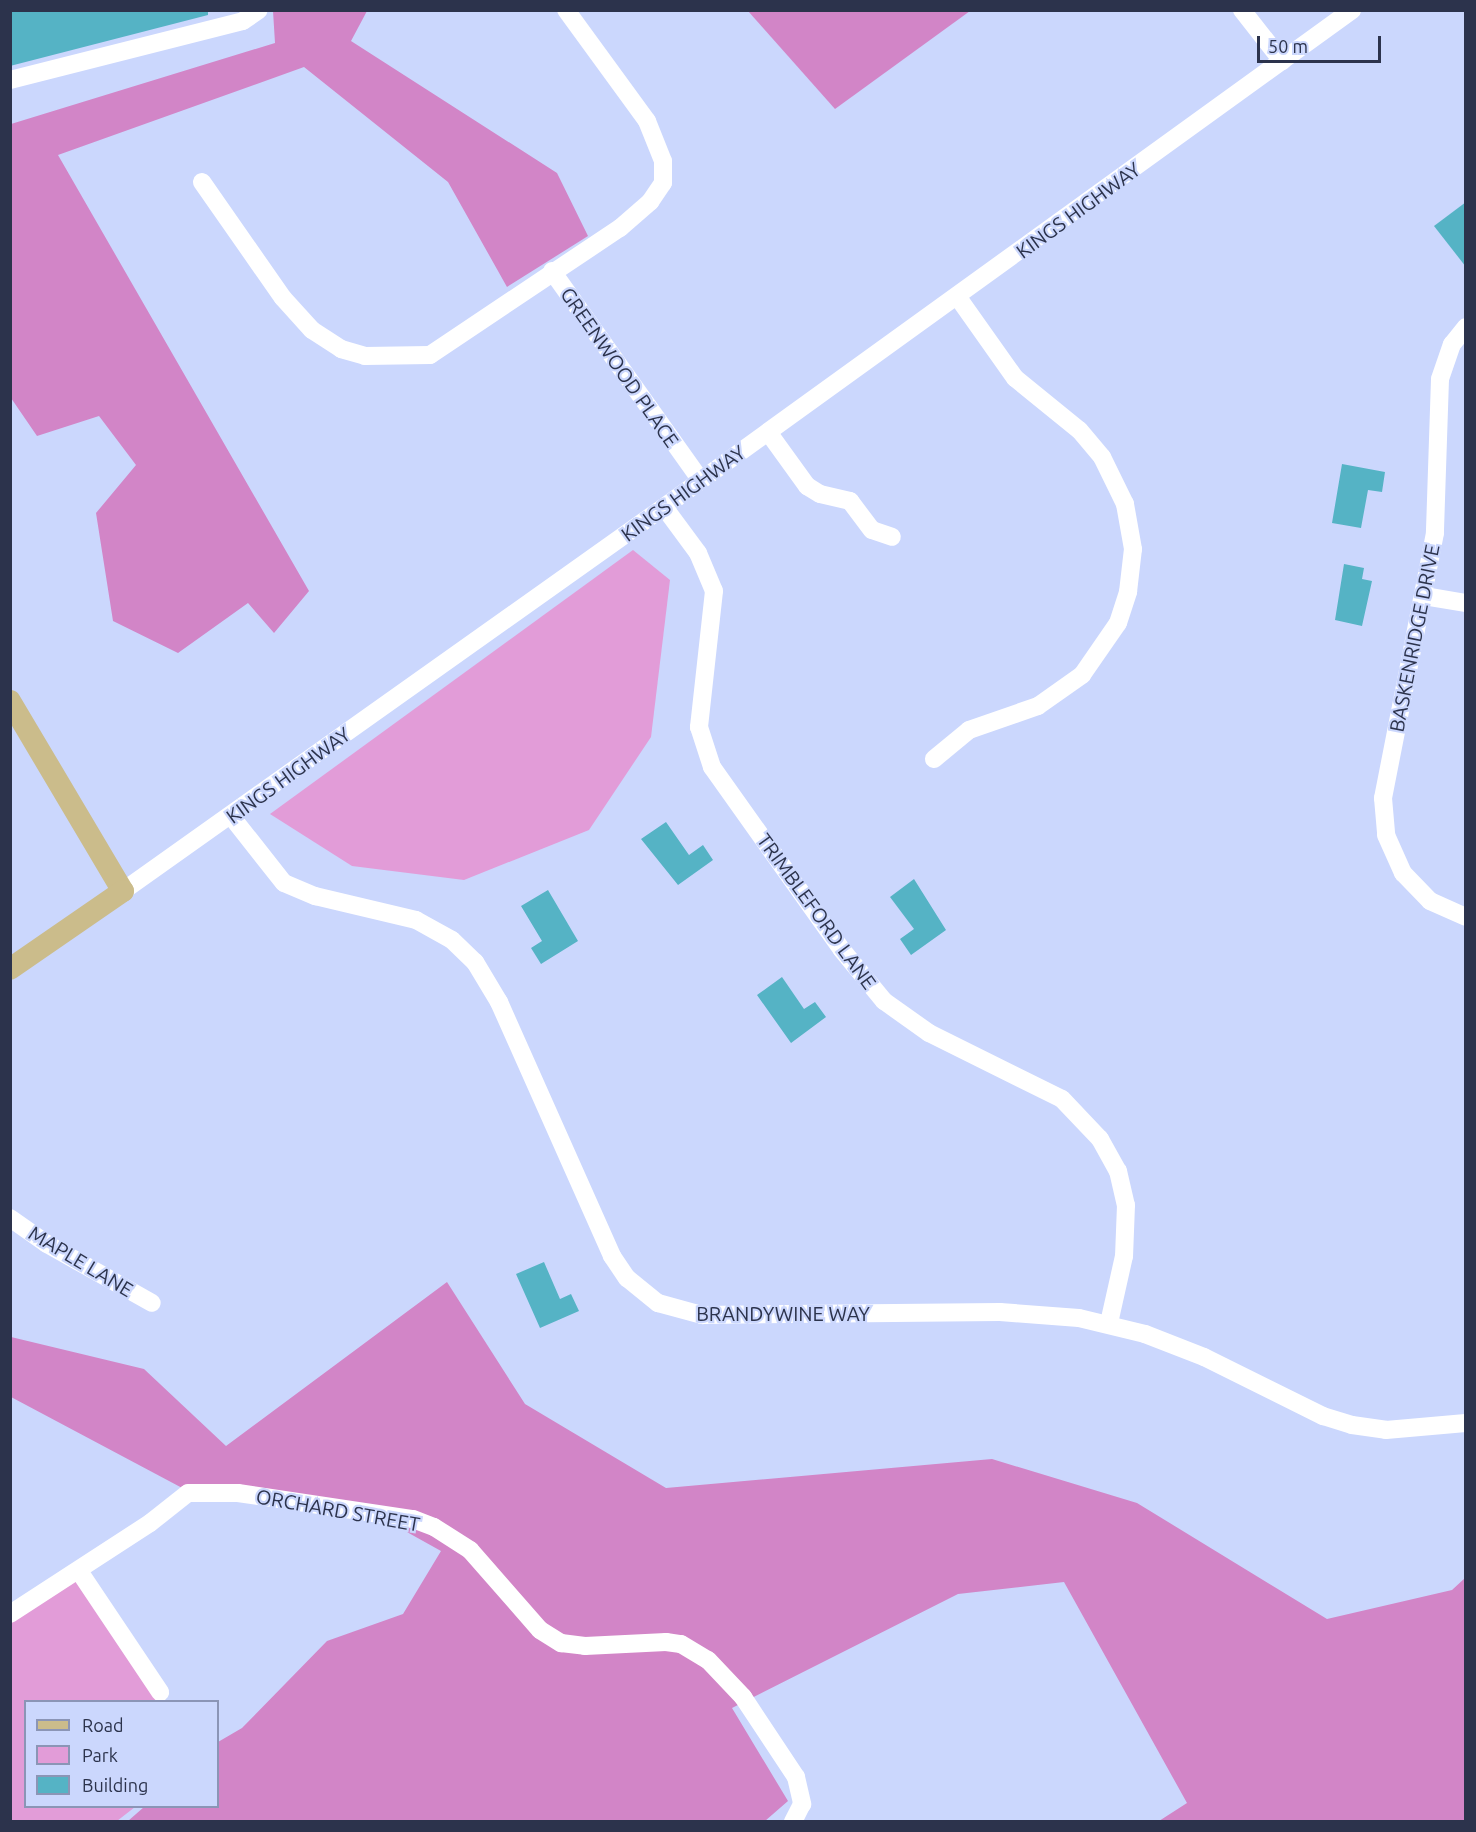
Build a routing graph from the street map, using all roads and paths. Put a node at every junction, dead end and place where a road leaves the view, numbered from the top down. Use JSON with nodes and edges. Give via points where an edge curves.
{"nodes":[{"id":1,"x":259,"y":10,"type":"edge"},
{"id":2,"x":566,"y":10,"type":"edge"},
{"id":3,"x":1242,"y":10,"type":"edge"},
{"id":4,"x":1352,"y":10,"type":"edge"},
{"id":5,"x":1282,"y":61,"type":"junction"},
{"id":6,"x":10,"y":80,"type":"edge"},
{"id":7,"x":202,"y":182,"type":"dead end"},
{"id":8,"x":552,"y":271,"type":"junction"},
{"id":9,"x":957,"y":296,"type":"junction"},
{"id":10,"x":1466,"y":327,"type":"edge"},
{"id":11,"x":768,"y":432,"type":"junction"},
{"id":12,"x":700,"y":479,"type":"junction"},
{"id":13,"x":664,"y":507,"type":"junction"},
{"id":14,"x":892,"y":537,"type":"dead end"},
{"id":15,"x":1424,"y":596,"type":"junction"},
{"id":16,"x":1466,"y":603,"type":"edge"},
{"id":17,"x":10,"y":701,"type":"edge"},
{"id":18,"x":934,"y":759,"type":"dead end"},
{"id":19,"x":231,"y":816,"type":"junction"},
{"id":20,"x":123,"y":891,"type":"junction"},
{"id":21,"x":1466,"y":917,"type":"edge"},
{"id":22,"x":10,"y":969,"type":"edge"},
{"id":23,"x":10,"y":1218,"type":"edge"},
{"id":24,"x":152,"y":1303,"type":"dead end"},
{"id":25,"x":1109,"y":1323,"type":"junction"},
{"id":26,"x":1466,"y":1423,"type":"edge"},
{"id":27,"x":79,"y":1571,"type":"junction"},
{"id":28,"x":10,"y":1614,"type":"edge"},
{"id":29,"x":160,"y":1692,"type":"dead end"},
{"id":30,"x":793,"y":1821,"type":"edge"}],
"edges":[{"from":1,"to":6,"type":"street","via":[[243,21]]},
{"from":2,"to":8,"type":"street","name":"GREENWOOD PLACE","via":[[647,121],[663,161],[663,183],[650,202],[620,228]]},
{"from":3,"to":5,"type":"street"},
{"from":4,"to":5,"type":"street","name":"KINGS HIGHWAY"},
{"from":5,"to":9,"type":"street","name":"KINGS HIGHWAY"},
{"from":7,"to":8,"type":"street","via":[[300,319],[330,343],[365,356],[430,355],[471,331]]},
{"from":8,"to":12,"type":"street","name":"GREENWOOD PLACE"},
{"from":9,"to":11,"type":"street","name":"KINGS HIGHWAY"},
{"from":9,"to":18,"type":"street","via":[[1015,378],[1079,430],[1102,457],[1125,504],[1133,549],[1128,592],[1118,623],[1082,675],[1038,706],[969,730]]},
{"from":10,"to":15,"type":"street","name":"BASKENRIDGE DRIVE","via":[[1452,344],[1440,379],[1439,498]]},
{"from":11,"to":12,"type":"street","name":"KINGS HIGHWAY"},
{"from":11,"to":14,"type":"street","via":[[807,486],[820,494],[850,501],[872,530]]},
{"from":12,"to":13,"type":"street","name":"KINGS HIGHWAY"},
{"from":13,"to":19,"type":"street","name":"KINGS HIGHWAY"},
{"from":13,"to":25,"type":"street","name":"TRIMBLEFORD LANE","via":[[698,553],[714,591],[699,726],[712,767],[842,950],[884,1000],[929,1033],[1062,1100],[1100,1139],[1118,1171],[1126,1204],[1124,1256]]},
{"from":15,"to":16,"type":"street"},
{"from":15,"to":21,"type":"street","name":"BASKENRIDGE DRIVE","via":[[1385,783],[1383,819],[1391,851],[1403,873],[1430,900]]},
{"from":17,"to":20,"type":"main road"},
{"from":19,"to":20,"type":"street","name":"KINGS HIGHWAY"},
{"from":19,"to":25,"type":"street","name":"BRANDYWINE WAY","via":[[284,883],[315,896],[416,920],[452,940],[475,962],[499,1002],[612,1256],[627,1278],[658,1303],[702,1315],[1000,1312]]},
{"from":20,"to":22,"type":"main road","name":"KINGS HIGHWAY"},
{"from":23,"to":24,"type":"street","name":"MAPLE LANE","via":[[47,1244]]},
{"from":25,"to":26,"type":"street","name":"BRANDYWINE WAY","via":[[1204,1357],[1323,1416],[1352,1425],[1386,1430]]},
{"from":27,"to":28,"type":"street","name":"ORCHARD STREET"},
{"from":27,"to":29,"type":"street"},
{"from":27,"to":30,"type":"street","name":"ORCHARD STREET","via":[[188,1493],[238,1493],[413,1519],[434,1527],[470,1550],[540,1629],[555,1640],[585,1646],[666,1642],[687,1647],[708,1660],[743,1697],[796,1778],[802,1804]]}]}
